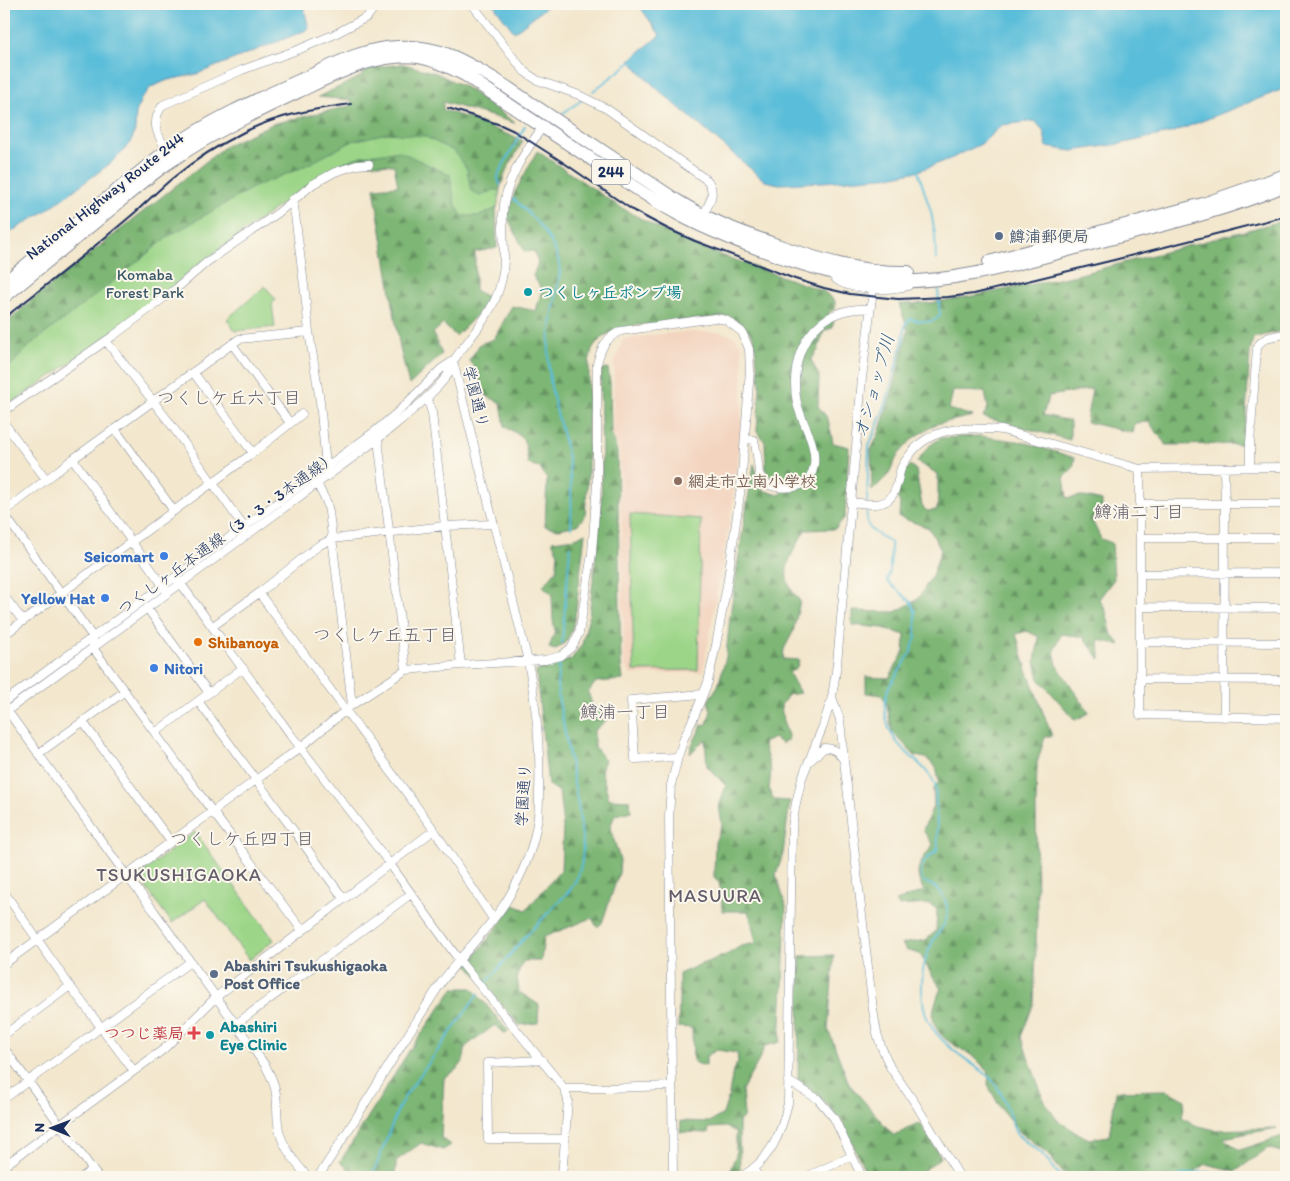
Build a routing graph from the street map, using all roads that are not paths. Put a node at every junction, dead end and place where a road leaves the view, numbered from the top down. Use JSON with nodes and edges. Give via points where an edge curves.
{"nodes":[{"id":1,"x":376,"y":4,"type":"edge"},
{"id":2,"x":472,"y":4,"type":"edge"},
{"id":3,"x":546,"y":122,"type":"junction"},
{"id":4,"x":170,"y":155,"type":"junction"},
{"id":5,"x":369,"y":164,"type":"dead end"},
{"id":6,"x":1286,"y":175,"type":"edge"},
{"id":7,"x":1286,"y":185,"type":"edge"},
{"id":8,"x":293,"y":200,"type":"junction"},
{"id":9,"x":701,"y":220,"type":"junction"},
{"id":10,"x":832,"y":268,"type":"junction"},
{"id":11,"x":910,"y":276,"type":"junction"},
{"id":12,"x":4,"y":283,"type":"edge"},
{"id":13,"x":873,"y":290,"type":"junction"},
{"id":14,"x":4,"y":297,"type":"edge"},
{"id":15,"x":870,"y":309,"type":"junction"},
{"id":16,"x":309,"y":332,"type":"junction"},
{"id":17,"x":1286,"y":334,"type":"edge"},
{"id":18,"x":106,"y":341,"type":"junction"},
{"id":19,"x":232,"y":344,"type":"junction"},
{"id":20,"x":453,"y":361,"type":"junction"},
{"id":21,"x":193,"y":372,"type":"junction"},
{"id":22,"x":427,"y":396,"type":"junction"},
{"id":23,"x":154,"y":401,"type":"junction"},
{"id":24,"x":4,"y":411,"type":"edge"},
{"id":25,"x":302,"y":414,"type":"dead end"},
{"id":26,"x":4,"y":423,"type":"edge"},
{"id":27,"x":290,"y":423,"type":"junction"},
{"id":28,"x":115,"y":429,"type":"junction"},
{"id":29,"x":376,"y":435,"type":"junction"},
{"id":30,"x":745,"y":439,"type":"junction"},
{"id":31,"x":253,"y":453,"type":"junction"},
{"id":32,"x":73,"y":459,"type":"junction"},
{"id":33,"x":326,"y":467,"type":"junction"},
{"id":34,"x":1250,"y":467,"type":"junction"},
{"id":35,"x":1286,"y":467,"type":"edge"},
{"id":36,"x":1140,"y":468,"type":"junction"},
{"id":37,"x":1224,"y":468,"type":"junction"},
{"id":38,"x":331,"y":474,"type":"junction"},
{"id":39,"x":313,"y":476,"type":"junction"},
{"id":40,"x":46,"y":480,"type":"junction"},
{"id":41,"x":212,"y":482,"type":"junction"},
{"id":42,"x":318,"y":483,"type":"junction"},
{"id":43,"x":851,"y":502,"type":"junction"},
{"id":44,"x":1140,"y":504,"type":"junction"},
{"id":45,"x":1226,"y":504,"type":"junction"},
{"id":46,"x":1286,"y":504,"type":"edge"},
{"id":47,"x":174,"y":511,"type":"junction"},
{"id":48,"x":4,"y":513,"type":"edge"},
{"id":49,"x":494,"y":524,"type":"junction"},
{"id":50,"x":445,"y":526,"type":"junction"},
{"id":51,"x":244,"y":527,"type":"junction"},
{"id":52,"x":390,"y":532,"type":"junction"},
{"id":53,"x":249,"y":534,"type":"junction"},
{"id":54,"x":1225,"y":537,"type":"junction"},
{"id":55,"x":1140,"y":538,"type":"junction"},
{"id":56,"x":1286,"y":538,"type":"edge"},
{"id":57,"x":332,"y":540,"type":"junction"},
{"id":58,"x":132,"y":541,"type":"junction"},
{"id":59,"x":1286,"y":573,"type":"edge"},
{"id":60,"x":1140,"y":574,"type":"junction"},
{"id":61,"x":1224,"y":574,"type":"junction"},
{"id":62,"x":179,"y":580,"type":"junction"},
{"id":63,"x":163,"y":586,"type":"junction"},
{"id":64,"x":62,"y":593,"type":"junction"},
{"id":65,"x":168,"y":593,"type":"junction"},
{"id":66,"x":259,"y":593,"type":"junction"},
{"id":67,"x":4,"y":596,"type":"edge"},
{"id":68,"x":147,"y":608,"type":"junction"},
{"id":69,"x":1140,"y":608,"type":"junction"},
{"id":70,"x":1286,"y":608,"type":"edge"},
{"id":71,"x":1224,"y":609,"type":"junction"},
{"id":72,"x":23,"y":621,"type":"junction"},
{"id":73,"x":213,"y":626,"type":"junction"},
{"id":74,"x":4,"y":635,"type":"edge"},
{"id":75,"x":92,"y":637,"type":"junction"},
{"id":76,"x":1140,"y":642,"type":"junction"},
{"id":77,"x":1225,"y":642,"type":"junction"},
{"id":78,"x":1286,"y":643,"type":"edge"},
{"id":79,"x":93,"y":648,"type":"junction"},
{"id":80,"x":528,"y":661,"type":"junction"},
{"id":81,"x":461,"y":665,"type":"junction"},
{"id":82,"x":243,"y":668,"type":"junction"},
{"id":83,"x":406,"y":670,"type":"junction"},
{"id":84,"x":1140,"y":679,"type":"junction"},
{"id":85,"x":1225,"y":680,"type":"junction"},
{"id":86,"x":1286,"y":680,"type":"edge"},
{"id":87,"x":125,"y":691,"type":"junction"},
{"id":88,"x":209,"y":693,"type":"junction"},
{"id":89,"x":703,"y":694,"type":"junction"},
{"id":90,"x":832,"y":697,"type":"junction"},
{"id":91,"x":198,"y":701,"type":"junction"},
{"id":92,"x":5,"y":708,"type":"edge"},
{"id":93,"x":349,"y":708,"type":"junction"},
{"id":94,"x":1224,"y":717,"type":"junction"},
{"id":95,"x":1286,"y":718,"type":"edge"},
{"id":96,"x":82,"y":722,"type":"junction"},
{"id":97,"x":155,"y":733,"type":"junction"},
{"id":98,"x":301,"y":747,"type":"junction"},
{"id":99,"x":38,"y":754,"type":"junction"},
{"id":100,"x":678,"y":758,"type":"junction"},
{"id":101,"x":844,"y":761,"type":"junction"},
{"id":102,"x":808,"y":762,"type":"junction"},
{"id":103,"x":255,"y":780,"type":"junction"},
{"id":104,"x":212,"y":812,"type":"junction"},
{"id":105,"x":434,"y":830,"type":"junction"},
{"id":106,"x":170,"y":842,"type":"junction"},
{"id":107,"x":390,"y":864,"type":"junction"},
{"id":108,"x":126,"y":875,"type":"junction"},
{"id":109,"x":4,"y":892,"type":"edge"},
{"id":110,"x":411,"y":894,"type":"junction"},
{"id":111,"x":344,"y":899,"type":"junction"},
{"id":112,"x":493,"y":919,"type":"junction"},
{"id":113,"x":302,"y":930,"type":"junction"},
{"id":114,"x":38,"y":939,"type":"junction"},
{"id":115,"x":459,"y":960,"type":"junction"},
{"id":116,"x":190,"y":962,"type":"junction"},
{"id":117,"x":4,"y":964,"type":"edge"},
{"id":118,"x":70,"y":986,"type":"junction"},
{"id":119,"x":216,"y":997,"type":"junction"},
{"id":120,"x":236,"y":1024,"type":"junction"},
{"id":121,"x":101,"y":1028,"type":"junction"},
{"id":122,"x":4,"y":1035,"type":"edge"},
{"id":123,"x":4,"y":1048,"type":"edge"},
{"id":124,"x":542,"y":1060,"type":"junction"},
{"id":125,"x":134,"y":1071,"type":"junction"},
{"id":126,"x":788,"y":1081,"type":"junction"},
{"id":127,"x":28,"y":1082,"type":"junction"},
{"id":128,"x":672,"y":1086,"type":"junction"},
{"id":129,"x":564,"y":1088,"type":"junction"},
{"id":130,"x":4,"y":1099,"type":"edge"},
{"id":131,"x":60,"y":1125,"type":"junction"},
{"id":132,"x":565,"y":1138,"type":"junction"},
{"id":133,"x":852,"y":1156,"type":"junction"},
{"id":134,"x":4,"y":1166,"type":"edge"},
{"id":135,"x":753,"y":1169,"type":"junction"},
{"id":136,"x":92,"y":1170,"type":"junction"},
{"id":137,"x":82,"y":1177,"type":"edge"},
{"id":138,"x":98,"y":1177,"type":"edge"},
{"id":139,"x":308,"y":1177,"type":"edge"},
{"id":140,"x":318,"y":1177,"type":"edge"},
{"id":141,"x":562,"y":1177,"type":"edge"},
{"id":142,"x":673,"y":1177,"type":"edge"},
{"id":143,"x":741,"y":1177,"type":"edge"},
{"id":144,"x":759,"y":1177,"type":"edge"},
{"id":145,"x":809,"y":1177,"type":"edge"},
{"id":146,"x":862,"y":1177,"type":"edge"},
{"id":147,"x":960,"y":1177,"type":"edge"}],
"edges":[{"from":1,"to":4,"type":"street","via":[[367,16],[333,35],[163,105],[155,120],[156,128]]},
{"from":2,"to":9,"type":"street","via":[[525,72],[537,80],[607,108],[708,181],[713,194]]},
{"from":3,"to":4,"type":"highway","name":"National Highway Route 244","number":"244","via":[[496,80],[454,56],[429,49],[383,48],[349,58],[237,109],[187,138]]},
{"from":3,"to":9,"type":"highway","name":"National Highway Route 244","number":"244","via":[[690,209]]},
{"from":3,"to":20,"type":"street","name":"つくしヶ丘本通線（3・3・3本通線）","via":[[512,177],[506,195],[504,263],[497,297]]},
{"from":4,"to":12,"type":"highway","name":"National Highway Route 244","number":"244"},
{"from":4,"to":14,"type":"highway","name":"National Highway Route 244","number":"244"},
{"from":5,"to":8,"type":"street","via":[[335,172]]},
{"from":6,"to":11,"type":"highway","name":"National Highway Route 244","number":"244","via":[[1202,204],[972,266]]},
{"from":7,"to":11,"type":"highway","name":"National Highway Route 244","number":"244","via":[[1211,211],[1016,264],[950,278]]},
{"from":8,"to":16,"type":"street"},
{"from":8,"to":18,"type":"street"},
{"from":9,"to":10,"type":"highway","name":"National Highway Route 244","number":"244"},
{"from":10,"to":11,"type":"highway","name":"National Highway Route 244","number":"244"},
{"from":10,"to":13,"type":"street","via":[[833,277],[839,282]]},
{"from":11,"to":13,"type":"street","via":[[908,286]]},
{"from":13,"to":15,"type":"street"},
{"from":15,"to":30,"type":"street","via":[[832,316],[817,326],[801,351],[796,367],[796,396],[814,458],[812,472],[806,482],[789,488],[769,485],[759,474],[754,440]]},
{"from":15,"to":43,"type":"street"},
{"from":16,"to":19,"type":"street","via":[[240,339]]},
{"from":16,"to":33,"type":"street"},
{"from":17,"to":34,"type":"street","via":[[1263,339],[1258,348]]},
{"from":18,"to":23,"type":"street"},
{"from":18,"to":24,"type":"street"},
{"from":19,"to":21,"type":"street"},
{"from":19,"to":27,"type":"street"},
{"from":20,"to":22,"type":"street","name":"つくしヶ丘本通線（3・3・3本通線）","via":[[446,376]]},
{"from":20,"to":29,"type":"street","name":"つくしヶ丘本通線（3・3・3本通線）","via":[[441,369]]},
{"from":20,"to":49,"type":"street","name":"学園通り"},
{"from":21,"to":23,"type":"street"},
{"from":21,"to":31,"type":"street"},
{"from":22,"to":29,"type":"street","name":"つくしヶ丘本通線（3・3・3本通線）"},
{"from":22,"to":50,"type":"street","via":[[432,413]]},
{"from":23,"to":28,"type":"street"},
{"from":23,"to":41,"type":"street"},
{"from":25,"to":27,"type":"street"},
{"from":26,"to":40,"type":"street"},
{"from":27,"to":31,"type":"street"},
{"from":28,"to":32,"type":"street"},
{"from":28,"to":47,"type":"street"},
{"from":29,"to":33,"type":"street","name":"つくしヶ丘本通線（3・3・3本通線）"},
{"from":29,"to":38,"type":"street","name":"つくしヶ丘本通線（3・3・3本通線）"},
{"from":29,"to":52,"type":"street"},
{"from":30,"to":80,"type":"street","via":[[750,361],[742,332],[726,320],[715,318],[633,329],[612,335],[600,349],[597,364],[592,553],[579,633],[572,647],[561,656]]},
{"from":30,"to":89,"type":"street","via":[[727,586]]},
{"from":31,"to":41,"type":"street"},
{"from":32,"to":40,"type":"street"},
{"from":32,"to":58,"type":"street"},
{"from":33,"to":38,"type":"street"},
{"from":33,"to":39,"type":"street","name":"つくしヶ丘本通線（3・3・3本通線）"},
{"from":34,"to":35,"type":"street"},
{"from":34,"to":37,"type":"street"},
{"from":36,"to":37,"type":"street"},
{"from":36,"to":43,"type":"street","via":[[1002,430],[958,429],[928,438],[917,446],[902,466],[888,500],[878,504]]},
{"from":36,"to":44,"type":"street"},
{"from":37,"to":45,"type":"street"},
{"from":38,"to":42,"type":"street","name":"つくしヶ丘本通線（3・3・3本通線）"},
{"from":39,"to":42,"type":"street"},
{"from":39,"to":51,"type":"street","name":"つくしヶ丘本通線（3・3・3本通線）"},
{"from":40,"to":48,"type":"street"},
{"from":41,"to":47,"type":"street"},
{"from":41,"to":51,"type":"street"},
{"from":42,"to":53,"type":"street","name":"つくしヶ丘本通線（3・3・3本通線）"},
{"from":42,"to":57,"type":"street","via":[[327,503]]},
{"from":43,"to":90,"type":"street"},
{"from":44,"to":45,"type":"street"},
{"from":44,"to":55,"type":"street"},
{"from":45,"to":46,"type":"street"},
{"from":45,"to":54,"type":"street"},
{"from":47,"to":58,"type":"street"},
{"from":48,"to":64,"type":"street"},
{"from":49,"to":50,"type":"street"},
{"from":49,"to":80,"type":"street","name":"学園通り"},
{"from":50,"to":52,"type":"street"},
{"from":50,"to":81,"type":"street"},
{"from":51,"to":53,"type":"street"},
{"from":51,"to":62,"type":"street","name":"つくしヶ丘本通線（3・3・3本通線）"},
{"from":52,"to":57,"type":"street"},
{"from":52,"to":83,"type":"street"},
{"from":53,"to":62,"type":"street","name":"つくしヶ丘本通線（3・3・3本通線）"},
{"from":54,"to":55,"type":"street"},
{"from":54,"to":56,"type":"street"},
{"from":54,"to":61,"type":"street"},
{"from":55,"to":60,"type":"street"},
{"from":57,"to":66,"type":"street","via":[[318,546]]},
{"from":57,"to":93,"type":"street"},
{"from":58,"to":63,"type":"street"},
{"from":58,"to":64,"type":"street"},
{"from":59,"to":61,"type":"street"},
{"from":60,"to":61,"type":"street"},
{"from":60,"to":69,"type":"street"},
{"from":61,"to":71,"type":"street"},
{"from":62,"to":63,"type":"street","name":"つくしヶ丘本通線（3・3・3本通線）"},
{"from":62,"to":65,"type":"street","name":"つくしヶ丘本通線（3・3・3本通線）"},
{"from":62,"to":73,"type":"street"},
{"from":63,"to":65,"type":"street"},
{"from":63,"to":75,"type":"street","name":"つくしヶ丘本通線（3・3・3本通線）"},
{"from":64,"to":72,"type":"street"},
{"from":64,"to":75,"type":"street"},
{"from":65,"to":68,"type":"street","name":"つくしヶ丘本通線（3・3・3本通線）"},
{"from":66,"to":73,"type":"street"},
{"from":66,"to":93,"type":"street"},
{"from":67,"to":72,"type":"street"},
{"from":68,"to":79,"type":"street","name":"つくしヶ丘本通線（3・3・3本通線）"},
{"from":68,"to":88,"type":"street"},
{"from":69,"to":71,"type":"street"},
{"from":69,"to":76,"type":"street"},
{"from":70,"to":71,"type":"street"},
{"from":71,"to":77,"type":"street"},
{"from":72,"to":74,"type":"street"},
{"from":73,"to":82,"type":"street"},
{"from":75,"to":79,"type":"street"},
{"from":75,"to":92,"type":"street","name":"つくしヶ丘本通線（3・3・3本通線）"},
{"from":76,"to":77,"type":"street"},
{"from":76,"to":84,"type":"street"},
{"from":77,"to":78,"type":"street"},
{"from":77,"to":85,"type":"street"},
{"from":79,"to":87,"type":"street"},
{"from":79,"to":92,"type":"street","name":"つくしヶ丘本通線（3・3・3本通線）"},
{"from":80,"to":81,"type":"street"},
{"from":80,"to":112,"type":"street","name":"学園通り","via":[[540,749],[537,822],[517,882]]},
{"from":81,"to":83,"type":"street"},
{"from":82,"to":88,"type":"street"},
{"from":82,"to":98,"type":"street"},
{"from":83,"to":93,"type":"street"},
{"from":84,"to":85,"type":"street"},
{"from":84,"to":94,"type":"street","via":[[1140,715]]},
{"from":85,"to":86,"type":"street"},
{"from":85,"to":94,"type":"street"},
{"from":87,"to":96,"type":"street"},
{"from":87,"to":97,"type":"street"},
{"from":88,"to":91,"type":"street"},
{"from":89,"to":100,"type":"street"},
{"from":89,"to":100,"type":"street","via":[[631,700],[635,759]]},
{"from":90,"to":101,"type":"street","via":[[840,720]]},
{"from":90,"to":102,"type":"street"},
{"from":91,"to":97,"type":"street"},
{"from":91,"to":103,"type":"street"},
{"from":92,"to":99,"type":"street"},
{"from":93,"to":98,"type":"street"},
{"from":93,"to":105,"type":"street"},
{"from":94,"to":95,"type":"street"},
{"from":96,"to":99,"type":"street"},
{"from":96,"to":106,"type":"street"},
{"from":97,"to":104,"type":"street"},
{"from":98,"to":103,"type":"street"},
{"from":98,"to":107,"type":"street"},
{"from":99,"to":108,"type":"street"},
{"from":100,"to":128,"type":"street","via":[[671,785],[669,817]]},
{"from":101,"to":102,"type":"street","via":[[832,748],[824,748]]},
{"from":101,"to":147,"type":"street","via":[[877,1033],[890,1067],[916,1103]]},
{"from":102,"to":126,"type":"street","via":[[792,827]]},
{"from":103,"to":104,"type":"street"},
{"from":103,"to":111,"type":"street"},
{"from":104,"to":106,"type":"street"},
{"from":104,"to":113,"type":"street"},
{"from":105,"to":107,"type":"street"},
{"from":105,"to":112,"type":"street"},
{"from":106,"to":108,"type":"street"},
{"from":107,"to":110,"type":"street"},
{"from":107,"to":111,"type":"street"},
{"from":108,"to":114,"type":"street"},
{"from":108,"to":116,"type":"street"},
{"from":109,"to":114,"type":"street"},
{"from":110,"to":115,"type":"street"},
{"from":110,"to":120,"type":"street"},
{"from":111,"to":113,"type":"street"},
{"from":112,"to":115,"type":"street","name":"学園通り"},
{"from":113,"to":119,"type":"street"},
{"from":114,"to":117,"type":"street"},
{"from":114,"to":118,"type":"street"},
{"from":115,"to":124,"type":"street"},
{"from":115,"to":140,"type":"street","name":"学園通り","via":[[417,1020]]},
{"from":116,"to":119,"type":"street"},
{"from":116,"to":121,"type":"street"},
{"from":118,"to":121,"type":"street"},
{"from":118,"to":122,"type":"street"},
{"from":119,"to":120,"type":"street"},
{"from":119,"to":125,"type":"street","via":[[164,1049]]},
{"from":120,"to":139,"type":"street","via":[[266,1065],[276,1093],[280,1134]]},
{"from":121,"to":125,"type":"street"},
{"from":121,"to":127,"type":"street"},
{"from":123,"to":127,"type":"street"},
{"from":124,"to":129,"type":"street"},
{"from":124,"to":132,"type":"street","via":[[487,1063],[488,1139]]},
{"from":125,"to":131,"type":"street"},
{"from":126,"to":133,"type":"street","via":[[818,1099],[834,1118]]},
{"from":126,"to":135,"type":"street","via":[[788,1103],[781,1130],[769,1153]]},
{"from":127,"to":130,"type":"street"},
{"from":127,"to":131,"type":"street"},
{"from":128,"to":129,"type":"street"},
{"from":128,"to":142,"type":"street"},
{"from":129,"to":132,"type":"street","via":[[568,1100]]},
{"from":131,"to":134,"type":"street"},
{"from":131,"to":136,"type":"street"},
{"from":132,"to":141,"type":"street"},
{"from":133,"to":145,"type":"street"},
{"from":133,"to":146,"type":"street"},
{"from":135,"to":143,"type":"street"},
{"from":135,"to":144,"type":"street"},
{"from":136,"to":137,"type":"street"},
{"from":136,"to":138,"type":"street"}]}
